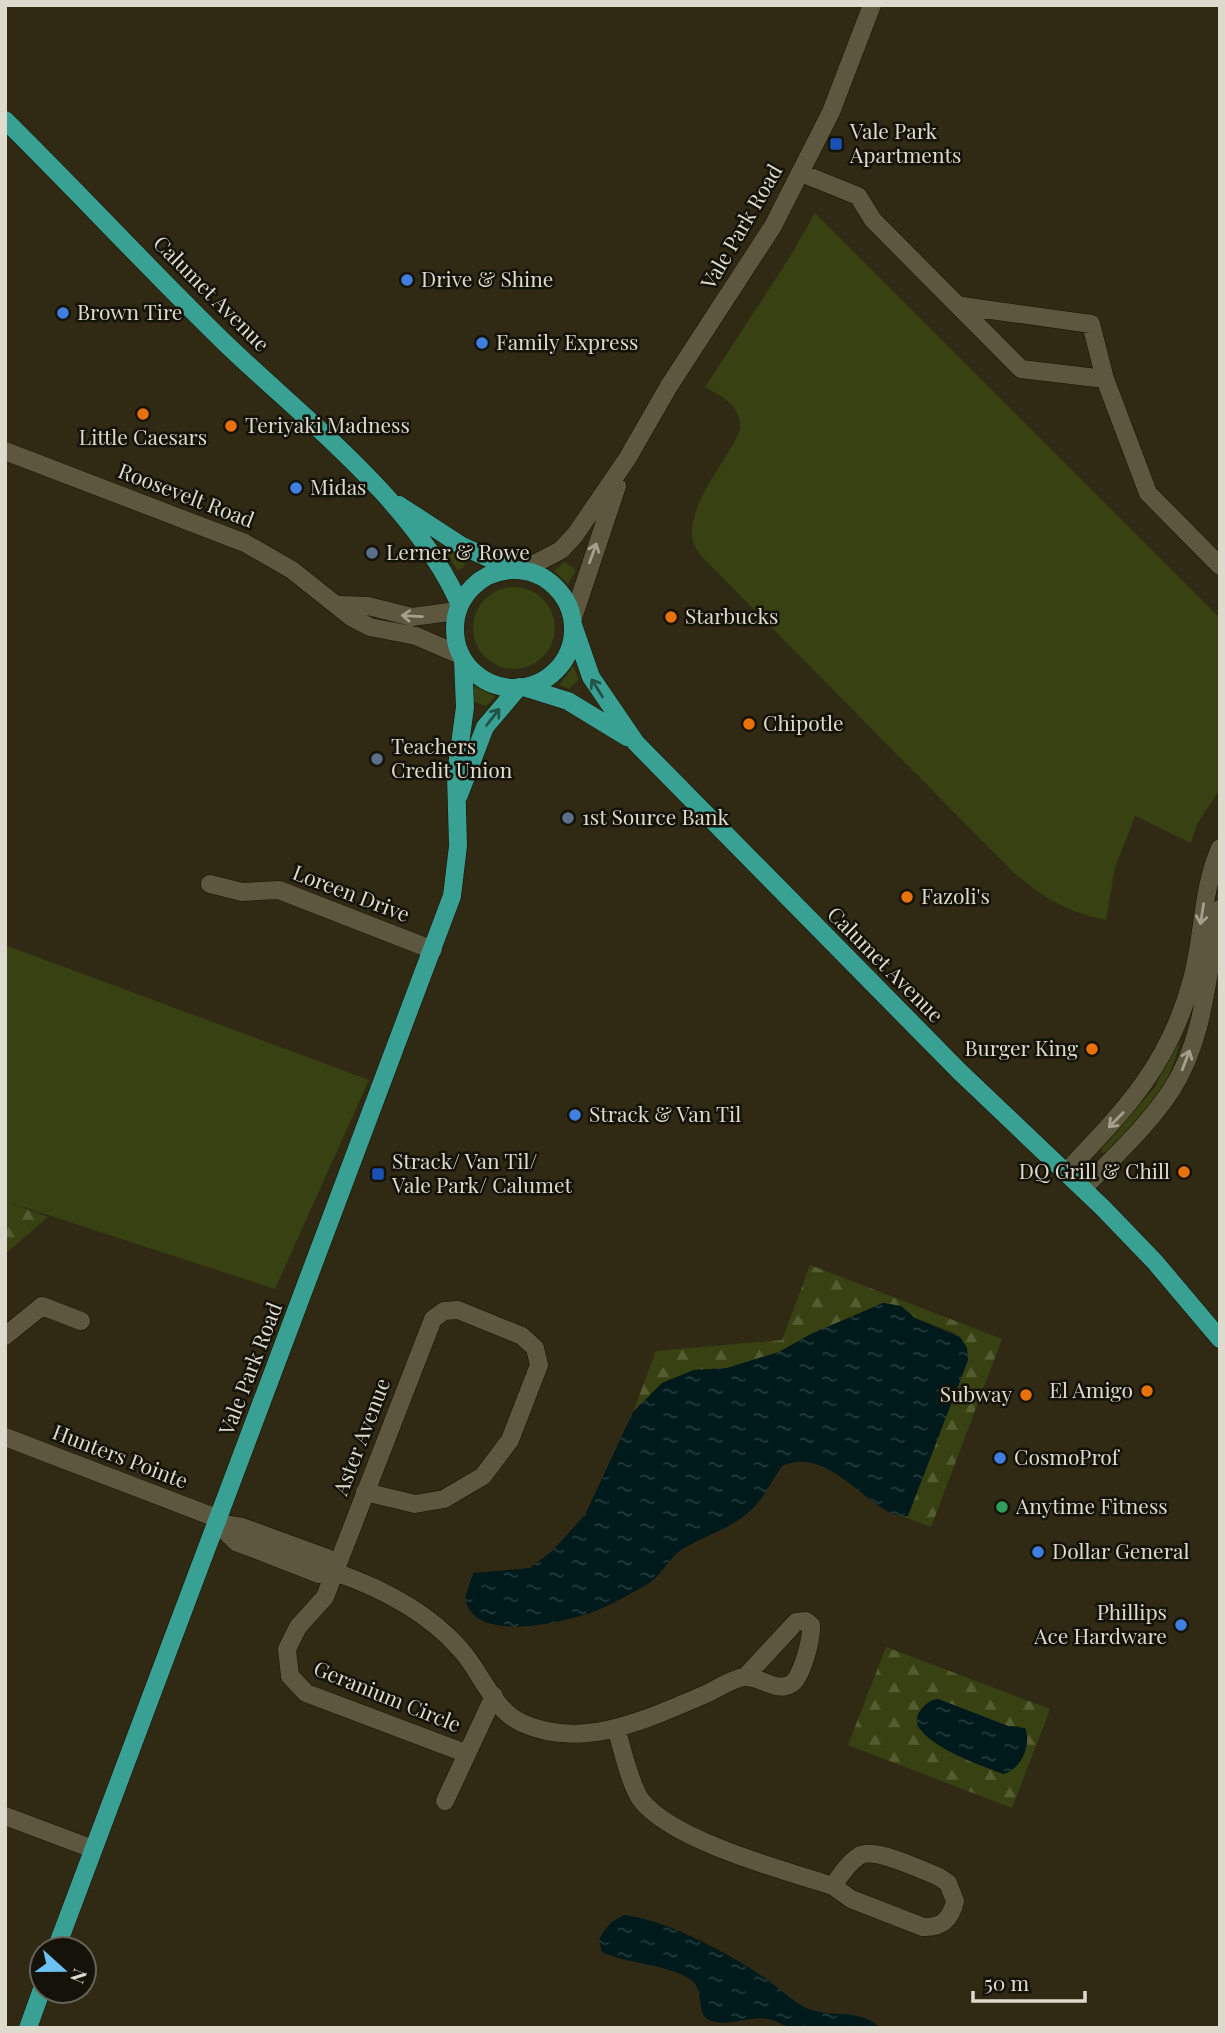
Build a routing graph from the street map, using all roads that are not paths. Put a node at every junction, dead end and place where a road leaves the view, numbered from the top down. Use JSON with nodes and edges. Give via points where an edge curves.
{"nodes":[{"id":1,"x":872,"y":5,"type":"edge"},
{"id":2,"x":5,"y":120,"type":"edge"},
{"id":3,"x":801,"y":173,"type":"junction"},
{"id":4,"x":962,"y":306,"type":"junction"},
{"id":5,"x":1104,"y":379,"type":"junction"},
{"id":6,"x":5,"y":451,"type":"edge"},
{"id":7,"x":627,"y":459,"type":"junction"},
{"id":8,"x":387,"y":497,"type":"junction"},
{"id":9,"x":1220,"y":566,"type":"edge"},
{"id":10,"x":519,"y":570,"type":"junction"},
{"id":11,"x":340,"y":605,"type":"junction"},
{"id":12,"x":458,"y":608,"type":"junction"},
{"id":13,"x":573,"y":622,"type":"junction"},
{"id":14,"x":461,"y":657,"type":"junction"},
{"id":15,"x":521,"y":687,"type":"junction"},
{"id":16,"x":636,"y":743,"type":"junction"},
{"id":17,"x":457,"y":798,"type":"junction"},
{"id":18,"x":1220,"y":848,"type":"edge"},
{"id":19,"x":210,"y":884,"type":"dead end"},
{"id":20,"x":1220,"y":909,"type":"edge"},
{"id":21,"x":433,"y":950,"type":"junction"},
{"id":22,"x":1066,"y":1172,"type":"junction"},
{"id":23,"x":1083,"y":1189,"type":"junction"},
{"id":24,"x":81,"y":1321,"type":"dead end"},
{"id":25,"x":5,"y":1336,"type":"edge"},
{"id":26,"x":1220,"y":1339,"type":"edge"},
{"id":27,"x":5,"y":1437,"type":"edge"},
{"id":28,"x":365,"y":1492,"type":"junction"},
{"id":29,"x":218,"y":1521,"type":"junction"},
{"id":30,"x":335,"y":1572,"type":"junction"},
{"id":31,"x":746,"y":1677,"type":"dead end"},
{"id":32,"x":494,"y":1696,"type":"junction"},
{"id":33,"x":616,"y":1728,"type":"junction"},
{"id":34,"x":466,"y":1753,"type":"junction"},
{"id":35,"x":445,"y":1801,"type":"dead end"},
{"id":36,"x":5,"y":1816,"type":"edge"},
{"id":37,"x":93,"y":1849,"type":"junction"},
{"id":38,"x":833,"y":1886,"type":"junction"},
{"id":39,"x":61,"y":1935,"type":"edge"},
{"id":40,"x":36,"y":2005,"type":"edge"},
{"id":41,"x":28,"y":2028,"type":"edge"}],
"edges":[{"from":1,"to":3,"type":"street","name":"Vale Park Road","via":[[836,101]]},
{"from":2,"to":8,"type":"main road","name":"Calumet Avenue","via":[[226,344]]},
{"from":3,"to":4,"type":"street","via":[[858,195],[873,220]]},
{"from":3,"to":7,"type":"street","name":"Vale Park Road","via":[[738,284]]},
{"from":4,"to":5,"type":"street","via":[[1021,369]]},
{"from":4,"to":5,"type":"street","via":[[1091,324]]},
{"from":5,"to":9,"type":"street","via":[[1148,493]]},
{"from":6,"to":11,"type":"street","name":"Roosevelt Road","via":[[245,543]]},
{"from":7,"to":10,"type":"street","name":"Vale Park Road","via":[[571,540],[561,550]]},
{"from":13,"to":7,"type":"street","name":"Vale Park Road","one_way":true},
{"from":8,"to":10,"type":"main road","name":"Calumet Avenue","via":[[462,546]]},
{"from":8,"to":12,"type":"main road","name":"Calumet Avenue","via":[[441,565]]},
{"from":10,"to":12,"type":"main road","via":[[479,583]]},
{"from":10,"to":13,"type":"main road","via":[[556,588]]},
{"from":12,"to":11,"type":"street","one_way":true,"via":[[412,617],[368,606]]},
{"from":11,"to":14,"type":"street","name":"Roosevelt Road","via":[[369,627],[421,638]]},
{"from":12,"to":14,"type":"main road","via":[[455,634]]},
{"from":13,"to":15,"type":"main road","via":[[570,645],[558,667],[548,677]]},
{"from":16,"to":13,"type":"main road","name":"Calumet Avenue","one_way":true,"via":[[591,677]]},
{"from":14,"to":15,"type":"main road","via":[[488,681]]},
{"from":14,"to":17,"type":"main road","name":"Vale Park Road","via":[[465,708]]},
{"from":15,"to":16,"type":"main road","name":"Calumet Avenue","via":[[568,701]]},
{"from":17,"to":15,"type":"main road","name":"Vale Park Road","one_way":true,"via":[[485,727]]},
{"from":16,"to":22,"type":"main road","name":"Calumet Avenue","via":[[940,1052]]},
{"from":17,"to":21,"type":"main road","name":"Vale Park Road","via":[[456,873]]},
{"from":18,"to":22,"type":"street","one_way":true,"via":[[1206,890],[1191,984],[1157,1067],[1125,1111]]},
{"from":19,"to":21,"type":"street","name":"Loreen Drive","via":[[242,892],[279,890]]},
{"from":23,"to":20,"type":"street","one_way":true,"via":[[1146,1122],[1181,1071],[1202,1009]]},
{"from":21,"to":29,"type":"main road","name":"Vale Park Road"},
{"from":22,"to":23,"type":"main road","name":"Calumet Avenue"},
{"from":23,"to":26,"type":"main road","name":"Calumet Avenue","via":[[1155,1262]]},
{"from":24,"to":25,"type":"street","via":[[43,1306]]},
{"from":27,"to":29,"type":"street","name":"Hunters Pointe"},
{"from":28,"to":28,"type":"street","name":"Aster Avenue","via":[[415,1504],[444,1499],[483,1476],[510,1440],[539,1366],[535,1348],[522,1336],[458,1310],[444,1311],[433,1319]]},
{"from":28,"to":30,"type":"street","name":"Aster Avenue"},
{"from":29,"to":30,"type":"street","name":"Hunters Pointe","via":[[236,1542],[319,1574]]},
{"from":29,"to":37,"type":"main road","name":"Vale Park Road"},
{"from":30,"to":32,"type":"street","name":"Hunters Pointe","via":[[398,1600],[437,1627],[462,1650]]},
{"from":30,"to":34,"type":"street","name":"Geranium Circle","via":[[323,1601],[302,1621],[290,1642],[286,1658],[293,1681],[306,1693]]},
{"from":31,"to":33,"type":"street","name":"Hunters Pointe"},
{"from":32,"to":33,"type":"street","name":"Hunters Pointe","via":[[520,1723],[551,1732],[592,1734]]},
{"from":32,"to":34,"type":"street"},
{"from":33,"to":38,"type":"street","via":[[640,1799],[664,1821],[695,1837]]},
{"from":34,"to":35,"type":"street"},
{"from":36,"to":37,"type":"street"},
{"from":37,"to":39,"type":"main road","name":"Vale Park Road"},
{"from":38,"to":38,"type":"street","via":[[853,1860],[873,1852],[939,1877],[948,1883],[955,1901],[947,1921],[936,1928],[923,1927],[851,1899]]},
{"from":40,"to":41,"type":"main road"}]}
